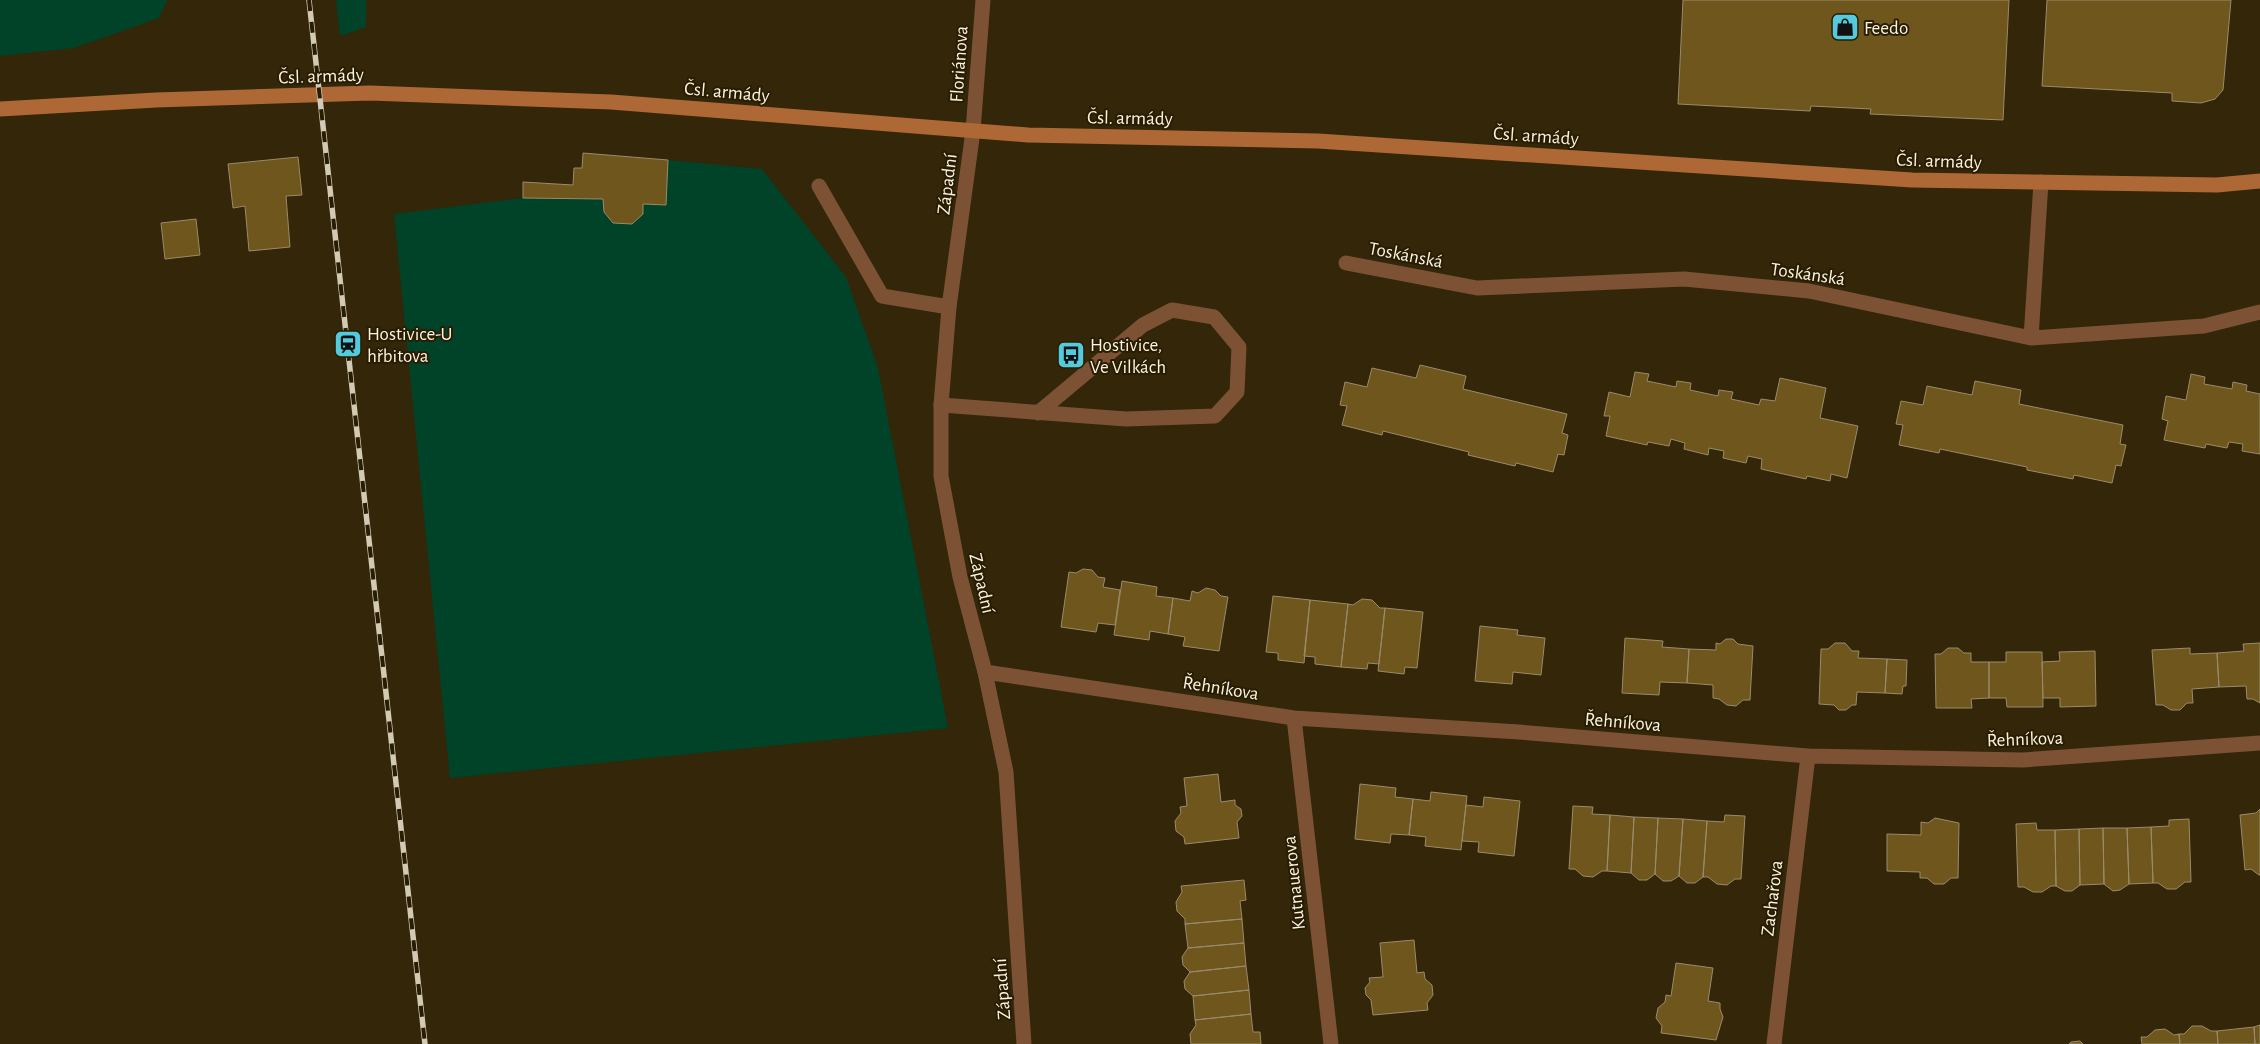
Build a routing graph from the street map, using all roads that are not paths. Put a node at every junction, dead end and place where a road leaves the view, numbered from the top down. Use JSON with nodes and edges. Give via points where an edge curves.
{"nodes":[{"id":1,"x":983,"y":0,"type":"edge"},
{"id":2,"x":0,"y":109,"type":"edge"},
{"id":3,"x":973,"y":131,"type":"junction"},
{"id":4,"x":2260,"y":181,"type":"edge"},
{"id":5,"x":2041,"y":182,"type":"junction"},
{"id":6,"x":819,"y":186,"type":"dead end"},
{"id":7,"x":1346,"y":263,"type":"dead end"},
{"id":8,"x":949,"y":308,"type":"junction"},
{"id":9,"x":2260,"y":312,"type":"edge"},
{"id":10,"x":2031,"y":338,"type":"junction"},
{"id":11,"x":942,"y":405,"type":"junction"},
{"id":12,"x":1038,"y":412,"type":"junction"},
{"id":13,"x":985,"y":672,"type":"junction"},
{"id":14,"x":1294,"y":718,"type":"junction"},
{"id":15,"x":2260,"y":743,"type":"edge"},
{"id":16,"x":1808,"y":756,"type":"junction"},
{"id":17,"x":1024,"y":1044,"type":"edge"},
{"id":18,"x":1331,"y":1044,"type":"edge"},
{"id":19,"x":1774,"y":1044,"type":"edge"}],
"edges":[{"from":1,"to":3,"type":"street","name":"Floriánova"},
{"from":2,"to":3,"type":"main road","name":"Čsl. armády","via":[[156,100],[370,94],[611,102]]},
{"from":3,"to":5,"type":"main road","name":"Čsl. armády","via":[[1318,141],[1912,180]]},
{"from":3,"to":8,"type":"street","name":"Západní"},
{"from":4,"to":5,"type":"main road","name":"Čsl. armády","via":[[2217,185]]},
{"from":5,"to":10,"type":"street"},
{"from":6,"to":8,"type":"street","via":[[882,296]]},
{"from":7,"to":10,"type":"street","name":"Toskánská","via":[[1477,288],[1684,279],[1809,291]]},
{"from":8,"to":11,"type":"street","name":"Západní"},
{"from":9,"to":10,"type":"street","name":"Toskánská","via":[[2204,326]]},
{"from":11,"to":12,"type":"street"},
{"from":11,"to":13,"type":"street","name":"Západní","via":[[941,476],[960,577]]},
{"from":12,"to":12,"type":"street","via":[[1126,419],[1215,416],[1237,392],[1239,347],[1214,317],[1172,310],[1143,325]]},
{"from":13,"to":14,"type":"street","name":"Řehníkova"},
{"from":13,"to":17,"type":"street","name":"Západní","via":[[1006,772]]},
{"from":14,"to":16,"type":"street","name":"Řehníkova","via":[[1519,732]]},
{"from":14,"to":18,"type":"street","name":"Kutnauerova"},
{"from":15,"to":16,"type":"street","name":"Řehníkova","via":[[2023,760]]},
{"from":16,"to":19,"type":"street","name":"Zachařova"}]}
